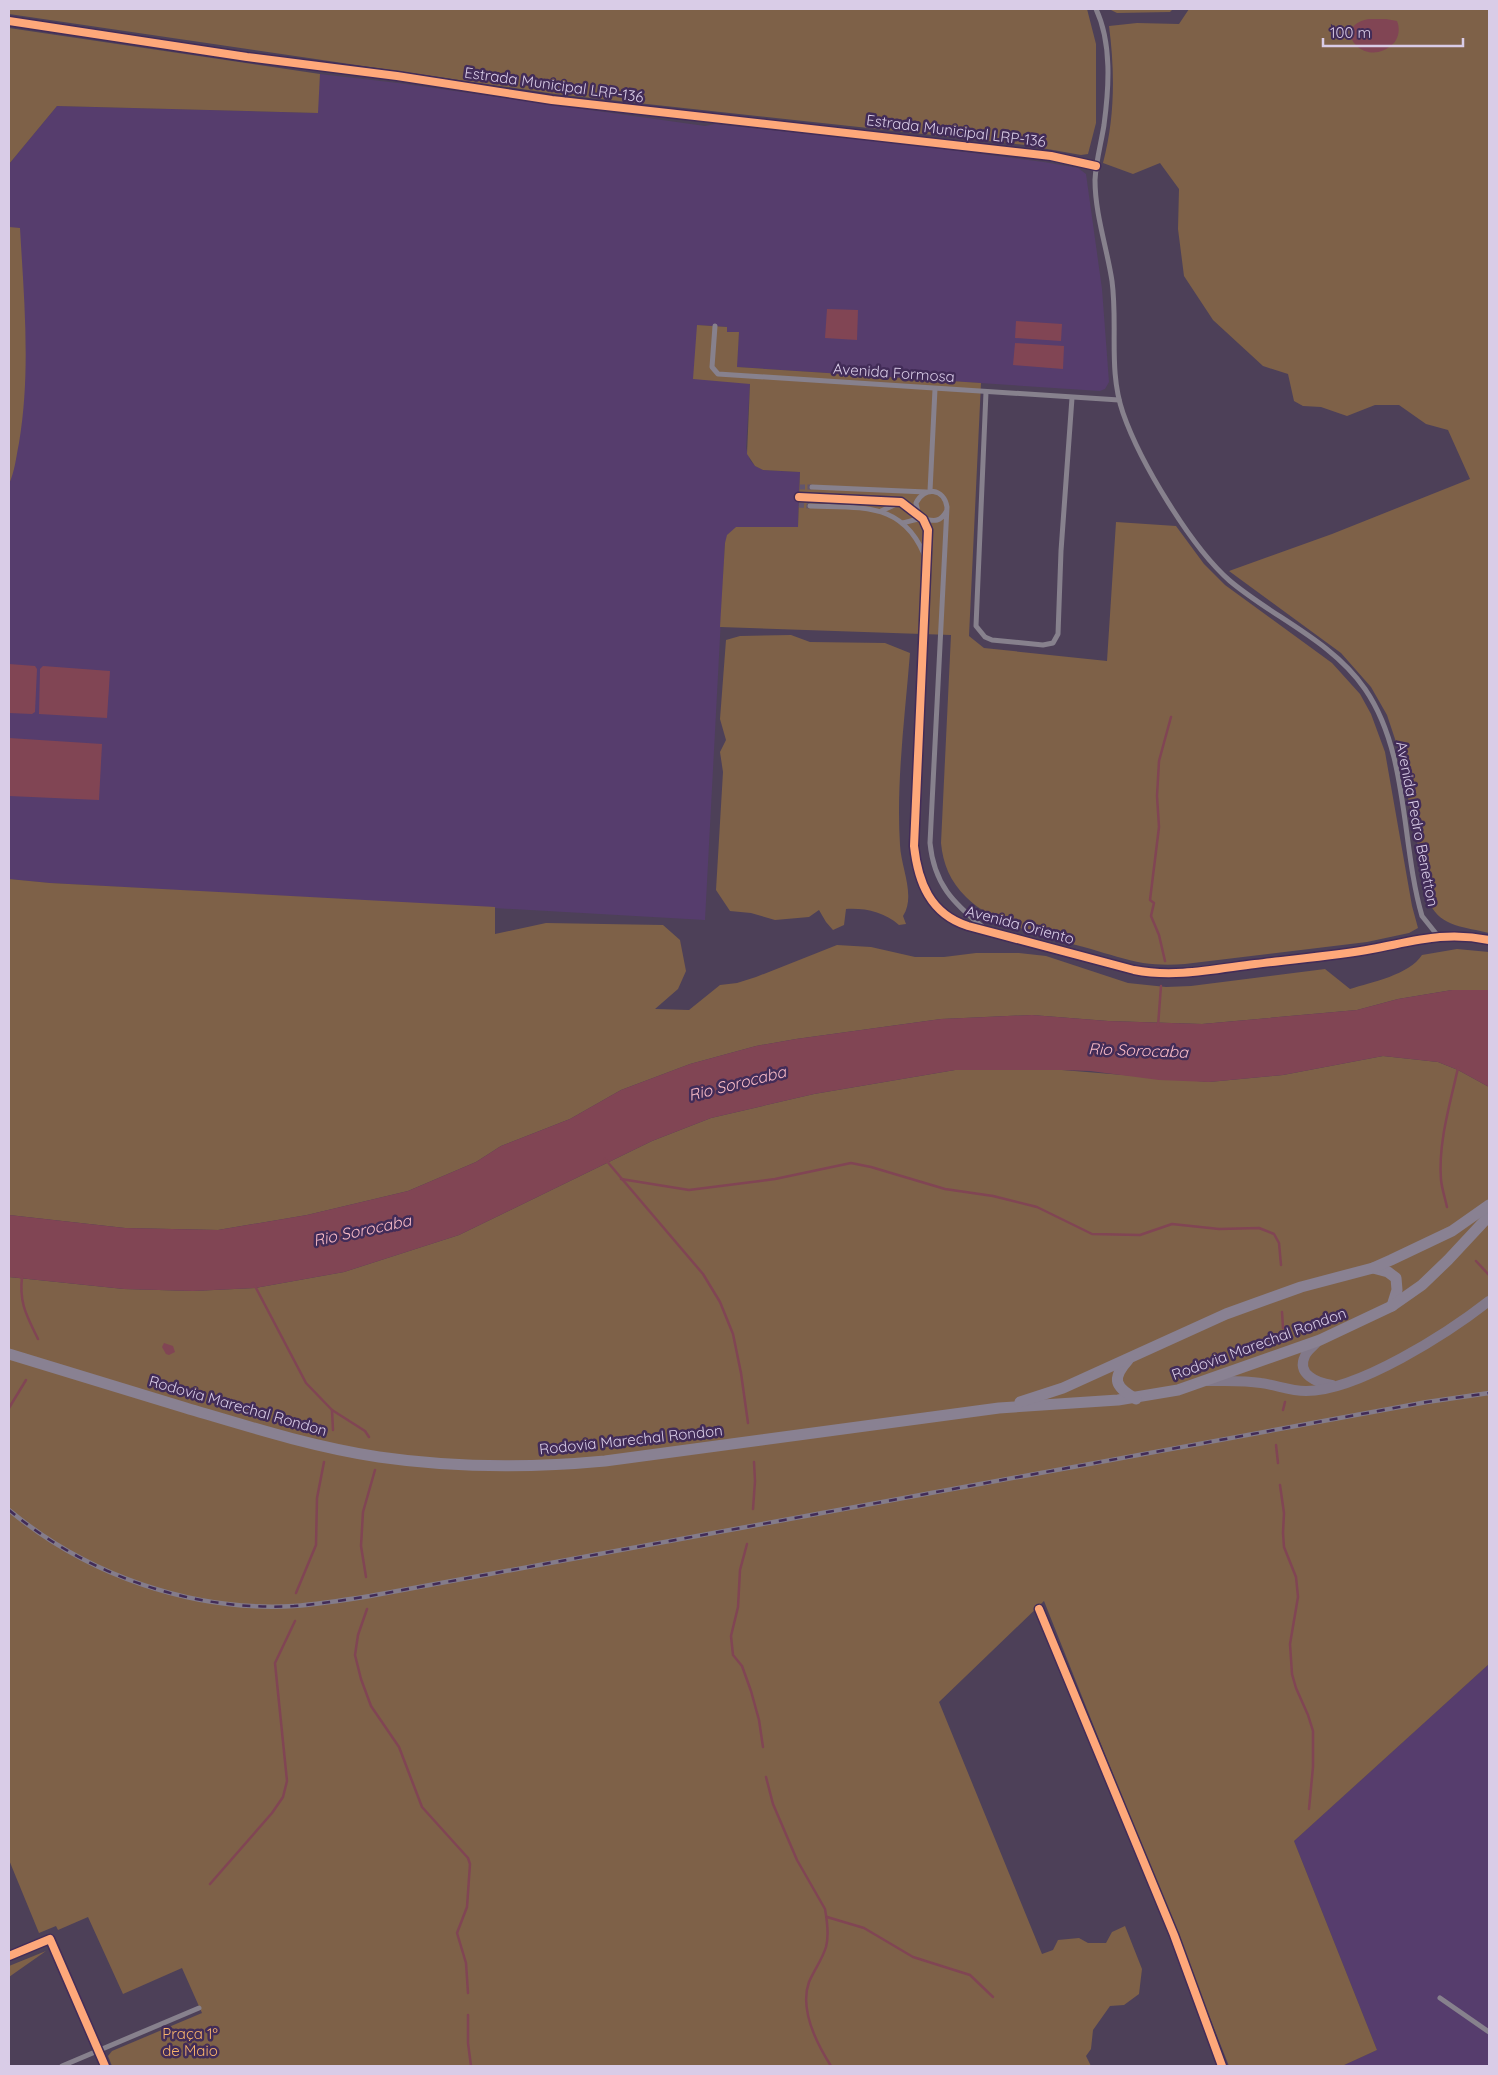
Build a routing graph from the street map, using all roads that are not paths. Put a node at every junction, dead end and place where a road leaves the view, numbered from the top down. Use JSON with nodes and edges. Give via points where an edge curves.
{"nodes":[{"id":1,"x":1096,"y":9,"type":"edge"},
{"id":2,"x":9,"y":21,"type":"edge"},
{"id":3,"x":1096,"y":166,"type":"junction"},
{"id":4,"x":715,"y":326,"type":"dead end"},
{"id":5,"x":936,"y":389,"type":"junction"},
{"id":6,"x":986,"y":392,"type":"junction"},
{"id":7,"x":1072,"y":398,"type":"junction"},
{"id":8,"x":1119,"y":400,"type":"junction"},
{"id":9,"x":812,"y":487,"type":"tunnel mouth"},
{"id":10,"x":928,"y":491,"type":"junction"},
{"id":11,"x":810,"y":498,"type":"tunnel mouth"},
{"id":12,"x":901,"y":502,"type":"junction"},
{"id":13,"x":810,"y":506,"type":"tunnel mouth"},
{"id":14,"x":882,"y":511,"type":"junction"},
{"id":15,"x":946,"y":511,"type":"junction"},
{"id":16,"x":921,"y":517,"type":"junction"},
{"id":17,"x":902,"y":523,"type":"junction"},
{"id":18,"x":928,"y":565,"type":"junction"},
{"id":19,"x":986,"y":930,"type":"junction"},
{"id":20,"x":1438,"y":936,"type":"junction"},
{"id":21,"x":1489,"y":940,"type":"edge"},
{"id":22,"x":1489,"y":1205,"type":"edge"},
{"id":23,"x":1489,"y":1216,"type":"edge"},
{"id":24,"x":1373,"y":1268,"type":"junction"},
{"id":25,"x":1489,"y":1301,"type":"edge"},
{"id":26,"x":1392,"y":1306,"type":"junction"},
{"id":27,"x":1320,"y":1340,"type":"junction"},
{"id":28,"x":9,"y":1354,"type":"edge"},
{"id":29,"x":1130,"y":1357,"type":"junction"},
{"id":30,"x":1205,"y":1381,"type":"junction"},
{"id":31,"x":1338,"y":1386,"type":"junction"},
{"id":32,"x":1136,"y":1398,"type":"junction"},
{"id":33,"x":999,"y":1408,"type":"junction"},
{"id":34,"x":1039,"y":1609,"type":"dead end"},
{"id":35,"x":9,"y":1956,"type":"edge"},
{"id":36,"x":1440,"y":1998,"type":"dead end"},
{"id":37,"x":199,"y":2008,"type":"dead end"},
{"id":38,"x":1489,"y":2032,"type":"edge"},
{"id":39,"x":98,"y":2051,"type":"junction"},
{"id":40,"x":62,"y":2066,"type":"edge"},
{"id":41,"x":105,"y":2066,"type":"edge"},
{"id":42,"x":1222,"y":2066,"type":"edge"}],
"edges":[{"from":1,"to":3,"type":"street","name":"Avenida Pedro Benetton","via":[[1101,19],[1107,61],[1104,124]]},
{"from":2,"to":3,"type":"street","name":"Estrada Municipal LRP-136","via":[[552,100],[1051,156]]},
{"from":3,"to":8,"type":"street","name":"Avenida Pedro Benetton","via":[[1096,195],[1112,284],[1114,361]]},
{"from":4,"to":5,"type":"street","name":"Avenida Formosa","via":[[712,367],[718,374]]},
{"from":5,"to":6,"type":"street","name":"Avenida Formosa"},
{"from":5,"to":10,"type":"street"},
{"from":6,"to":7,"type":"street","name":"Avenida Formosa"},
{"from":6,"to":7,"type":"street","via":[[976,626],[992,640],[1043,646],[1053,643],[1058,634]]},
{"from":7,"to":8,"type":"street","name":"Avenida Formosa"},
{"from":8,"to":20,"type":"street","name":"Avenida Pedro Benetton","via":[[1132,436],[1149,468],[1209,560],[1229,580],[1337,658],[1366,690],[1392,750],[1422,916]]},
{"from":9,"to":10,"type":"street"},
{"from":10,"to":15,"type":"street","via":[[944,497]]},
{"from":10,"to":16,"type":"street","via":[[916,504]]},
{"from":11,"to":12,"type":"street"},
{"from":12,"to":14,"type":"street"},
{"from":12,"to":16,"type":"street"},
{"from":13,"to":14,"type":"street","name":"Avenida Oriento"},
{"from":14,"to":17,"type":"street","name":"Avenida Oriento"},
{"from":15,"to":16,"type":"street","via":[[934,522]]},
{"from":15,"to":19,"type":"street","name":"Avenida Oriento","via":[[930,843],[935,870],[947,893]]},
{"from":16,"to":17,"type":"street"},
{"from":16,"to":18,"type":"street","name":"Avenida Oriento","via":[[929,536]]},
{"from":17,"to":18,"type":"street","name":"Avenida Oriento","via":[[921,547]]},
{"from":18,"to":19,"type":"street","name":"Avenida Oriento","via":[[915,823],[916,863],[927,894],[939,910],[955,922]]},
{"from":19,"to":20,"type":"street","name":"Avenida Oriento","via":[[1134,970],[1163,973],[1354,952]]},
{"from":20,"to":21,"type":"street","name":"Avenida Oriento"},
{"from":22,"to":24,"type":"main road","name":"Rodovia Marechal Rondon","via":[[1432,1242]]},
{"from":23,"to":26,"type":"main road","name":"Rodovia Marechal Rondon","via":[[1428,1279]]},
{"from":24,"to":26,"type":"main road","via":[[1396,1278],[1397,1290]]},
{"from":24,"to":29,"type":"main road","name":"Rodovia Marechal Rondon","via":[[1301,1287],[1247,1306]]},
{"from":25,"to":31,"type":"main road","via":[[1403,1357]]},
{"from":26,"to":27,"type":"main road","name":"Rodovia Marechal Rondon"},
{"from":27,"to":30,"type":"main road","name":"Rodovia Marechal Rondon"},
{"from":27,"to":31,"type":"main road","via":[[1305,1355],[1304,1370],[1312,1379]]},
{"from":28,"to":33,"type":"main road","name":"Rodovia Marechal Rondon","via":[[300,1441],[380,1457],[464,1465],[605,1461]]},
{"from":29,"to":32,"type":"main road","via":[[1117,1379],[1122,1390]]},
{"from":29,"to":33,"type":"main road","name":"Rodovia Marechal Rondon","via":[[1063,1388]]},
{"from":30,"to":31,"type":"main road","via":[[1261,1383],[1306,1391]]},
{"from":30,"to":32,"type":"main road","name":"Rodovia Marechal Rondon"},
{"from":32,"to":33,"type":"main road","name":"Rodovia Marechal Rondon"},
{"from":34,"to":42,"type":"street","via":[[1170,1927]]},
{"from":35,"to":39,"type":"street","via":[[50,1939]]},
{"from":36,"to":38,"type":"street"},
{"from":37,"to":39,"type":"street"},
{"from":39,"to":40,"type":"street"},
{"from":39,"to":41,"type":"street"}]}
